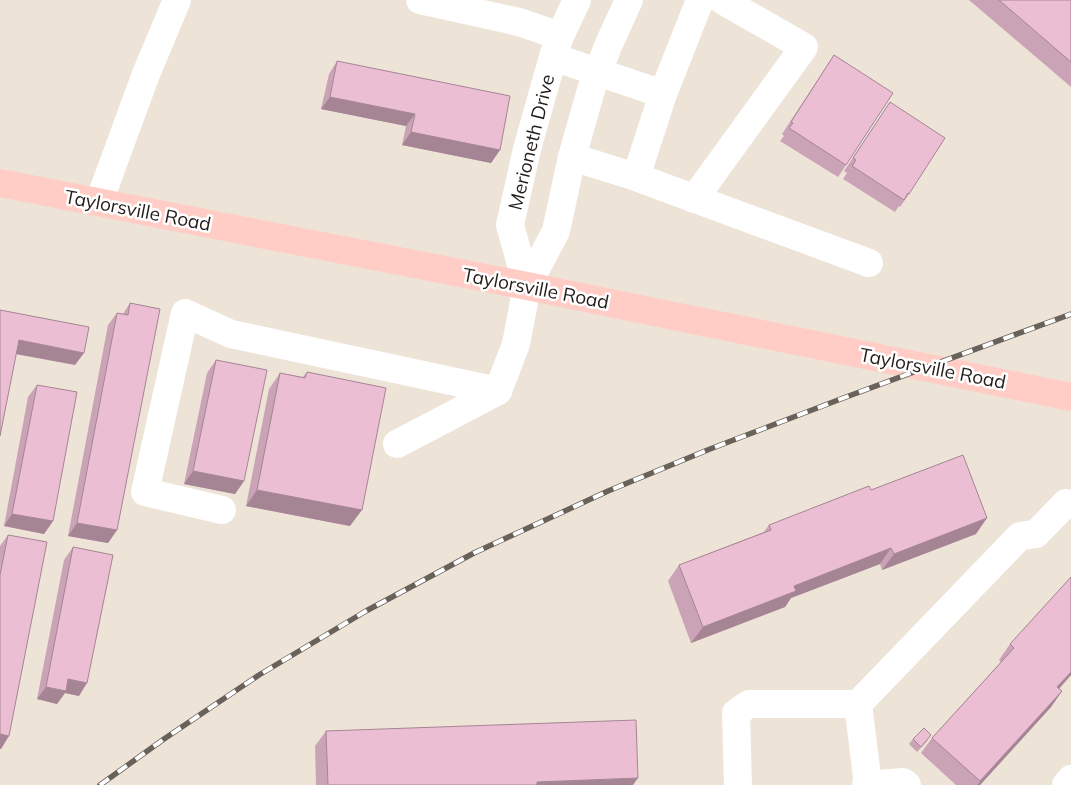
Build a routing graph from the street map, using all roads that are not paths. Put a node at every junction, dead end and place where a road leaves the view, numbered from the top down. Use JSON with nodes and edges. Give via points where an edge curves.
{"nodes":[{"id":1,"x":177,"y":0,"type":"edge"},
{"id":2,"x":420,"y":0,"type":"edge"},
{"id":3,"x":577,"y":0,"type":"edge"},
{"id":4,"x":629,"y":0,"type":"edge"},
{"id":5,"x":700,"y":0,"type":"edge"},
{"id":6,"x":722,"y":0,"type":"edge"},
{"id":7,"x":556,"y":46,"type":"junction"},
{"id":8,"x":598,"y":72,"type":"junction"},
{"id":9,"x":663,"y":94,"type":"junction"},
{"id":10,"x":572,"y":157,"type":"junction"},
{"id":11,"x":636,"y":177,"type":"junction"},
{"id":12,"x":0,"y":183,"type":"edge"},
{"id":13,"x":694,"y":199,"type":"junction"},
{"id":14,"x":99,"y":202,"type":"junction"},
{"id":15,"x":869,"y":263,"type":"dead end"},
{"id":16,"x":527,"y":286,"type":"junction"},
{"id":17,"x":498,"y":391,"type":"junction"},
{"id":18,"x":1071,"y":397,"type":"edge"},
{"id":19,"x":397,"y":444,"type":"dead end"},
{"id":20,"x":1066,"y":503,"type":"dead end"},
{"id":21,"x":222,"y":510,"type":"dead end"},
{"id":22,"x":858,"y":704,"type":"junction"},
{"id":23,"x":1071,"y":779,"type":"edge"},
{"id":24,"x":905,"y":783,"type":"edge"},
{"id":25,"x":738,"y":785,"type":"edge"},
{"id":26,"x":867,"y":785,"type":"edge"},
{"id":27,"x":1066,"y":785,"type":"edge"}],
"edges":[{"from":1,"to":14,"type":"street"},
{"from":2,"to":7,"type":"street","via":[[519,22]]},
{"from":3,"to":7,"type":"street","name":"Merioneth Drive"},
{"from":4,"to":8,"type":"street"},
{"from":5,"to":9,"type":"street"},
{"from":6,"to":13,"type":"street","via":[[804,47]]},
{"from":7,"to":8,"type":"street"},
{"from":7,"to":16,"type":"street","name":"Merioneth Drive","via":[[510,225]]},
{"from":8,"to":9,"type":"street"},
{"from":8,"to":10,"type":"street"},
{"from":9,"to":11,"type":"street"},
{"from":10,"to":11,"type":"street"},
{"from":10,"to":16,"type":"street","via":[[556,231]]},
{"from":11,"to":13,"type":"street"},
{"from":12,"to":14,"type":"main road","name":"Taylorsville Road"},
{"from":13,"to":15,"type":"street"},
{"from":14,"to":16,"type":"main road","name":"Taylorsville Road"},
{"from":16,"to":17,"type":"street","via":[[516,344]]},
{"from":16,"to":18,"type":"main road","name":"Taylorsville Road"},
{"from":17,"to":19,"type":"street"},
{"from":17,"to":21,"type":"street","via":[[231,334],[185,313],[145,492]]},
{"from":20,"to":22,"type":"street","via":[[1036,534],[1020,536]]},
{"from":22,"to":25,"type":"street","via":[[749,704],[736,713]]},
{"from":22,"to":26,"type":"street"},
{"from":23,"to":27,"type":"street"},
{"from":24,"to":26,"type":"street"}]}
